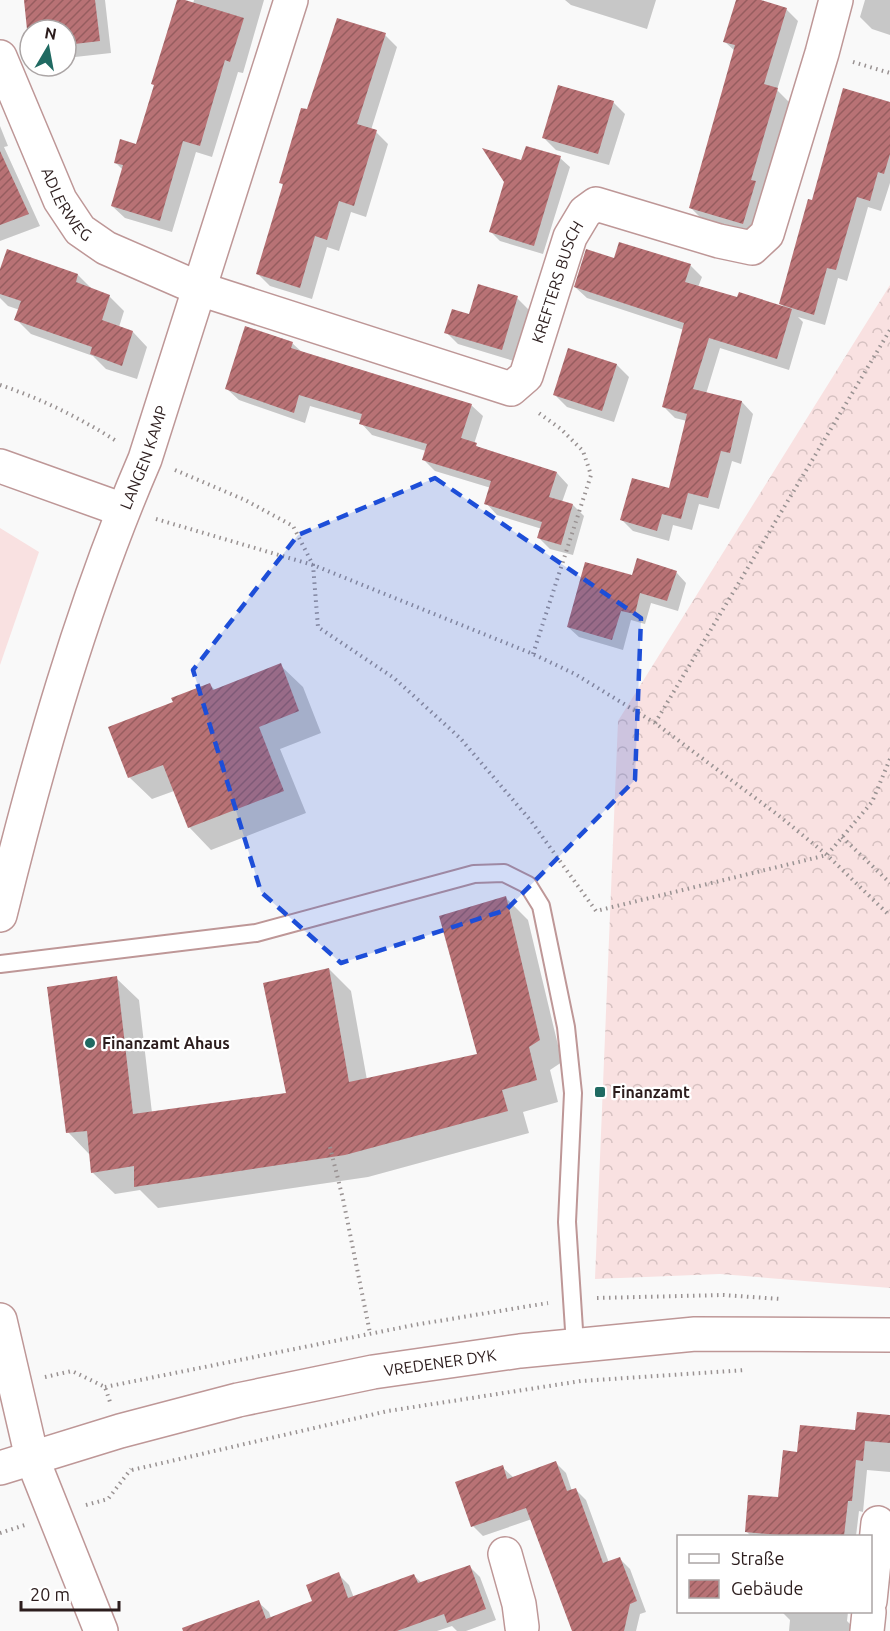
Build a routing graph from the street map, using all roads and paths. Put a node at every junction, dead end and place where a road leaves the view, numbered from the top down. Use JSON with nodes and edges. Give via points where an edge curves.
{"nodes":[{"id":1,"x":291,"y":0,"type":"edge"},
{"id":2,"x":836,"y":0,"type":"edge"},
{"id":3,"x":0,"y":57,"type":"edge"},
{"id":4,"x":200,"y":289,"type":"junction"},
{"id":5,"x":890,"y":330,"type":"edge"},
{"id":6,"x":0,"y":384,"type":"edge"},
{"id":7,"x":512,"y":389,"type":"junction"},
{"id":8,"x":145,"y":459,"type":"junction"},
{"id":9,"x":0,"y":466,"type":"edge"},
{"id":10,"x":123,"y":510,"type":"junction"},
{"id":11,"x":312,"y":564,"type":"junction"},
{"id":12,"x":533,"y":654,"type":"junction"},
{"id":13,"x":655,"y":723,"type":"junction"},
{"id":14,"x":890,"y":759,"type":"edge"},
{"id":15,"x":842,"y":837,"type":"junction"},
{"id":16,"x":828,"y":855,"type":"junction"},
{"id":17,"x":890,"y":883,"type":"edge"},
{"id":18,"x":0,"y":915,"type":"edge"},
{"id":19,"x":890,"y":916,"type":"edge"},
{"id":20,"x":0,"y":964,"type":"edge"},
{"id":21,"x":330,"y":1147,"type":"dead end"},
{"id":22,"x":0,"y":1320,"type":"edge"},
{"id":23,"x":370,"y":1333,"type":"dead end"},
{"id":24,"x":890,"y":1335,"type":"edge"},
{"id":25,"x":575,"y":1345,"type":"junction"},
{"id":26,"x":752,"y":1370,"type":"dead end"},
{"id":27,"x":32,"y":1458,"type":"junction"},
{"id":28,"x":0,"y":1468,"type":"edge"},
{"id":29,"x":132,"y":1470,"type":"dead end"},
{"id":30,"x":878,"y":1522,"type":"dead end"},
{"id":31,"x":505,"y":1554,"type":"dead end"},
{"id":32,"x":872,"y":1581,"type":"edge"},
{"id":33,"x":869,"y":1613,"type":"edge"},
{"id":34,"x":518,"y":1630,"type":"edge"},
{"id":35,"x":101,"y":1631,"type":"edge"},
{"id":36,"x":867,"y":1631,"type":"edge"}],
"edges":[{"from":1,"to":4,"type":"street","name":"LANGEN KAMP"},
{"from":2,"to":7,"type":"street","name":"KREFTERS BUSCH","via":[[767,234],[752,248],[596,204],[585,212],[570,237],[526,376]]},
{"from":3,"to":4,"type":"street","name":"ADLERWEG","via":[[60,200],[80,230],[106,248]]},
{"from":4,"to":7,"type":"street"},
{"from":4,"to":8,"type":"street","name":"LANGEN KAMP"},
{"from":5,"to":13,"type":"path"},
{"from":6,"to":8,"type":"path","via":[[87,422]]},
{"from":7,"to":12,"type":"path","via":[[583,451],[591,475]]},
{"from":8,"to":10,"type":"street","name":"LANGEN KAMP"},
{"from":8,"to":11,"type":"path","via":[[245,500],[293,526]]},
{"from":9,"to":10,"type":"street"},
{"from":10,"to":11,"type":"path"},
{"from":10,"to":18,"type":"street","name":"LANGEN KAMP","via":[[58,700]]},
{"from":11,"to":12,"type":"path"},
{"from":11,"to":16,"type":"path","via":[[318,627],[394,678],[460,738],[531,821],[596,911]]},
{"from":12,"to":13,"type":"path","via":[[575,674]]},
{"from":13,"to":16,"type":"path"},
{"from":14,"to":15,"type":"path","via":[[872,802]]},
{"from":15,"to":16,"type":"path"},
{"from":15,"to":17,"type":"path"},
{"from":16,"to":19,"type":"path"},
{"from":20,"to":25,"type":"lane","via":[[256,933],[474,874],[504,873],[528,885],[541,906],[568,1038],[573,1093],[567,1222]]},
{"from":21,"to":23,"type":"path"},
{"from":22,"to":27,"type":"street"},
{"from":24,"to":25,"type":"street","name":"VREDENER DYK","via":[[695,1334]]},
{"from":25,"to":27,"type":"street","name":"VREDENER DYK","via":[[374,1372],[238,1400]]},
{"from":26,"to":29,"type":"path","via":[[581,1381],[388,1411]]},
{"from":27,"to":28,"type":"street","name":"VREDENER DYK"},
{"from":27,"to":35,"type":"street"},
{"from":30,"to":32,"type":"street"},
{"from":31,"to":34,"type":"street","via":[[519,1604]]},
{"from":33,"to":36,"type":"street"}]}
